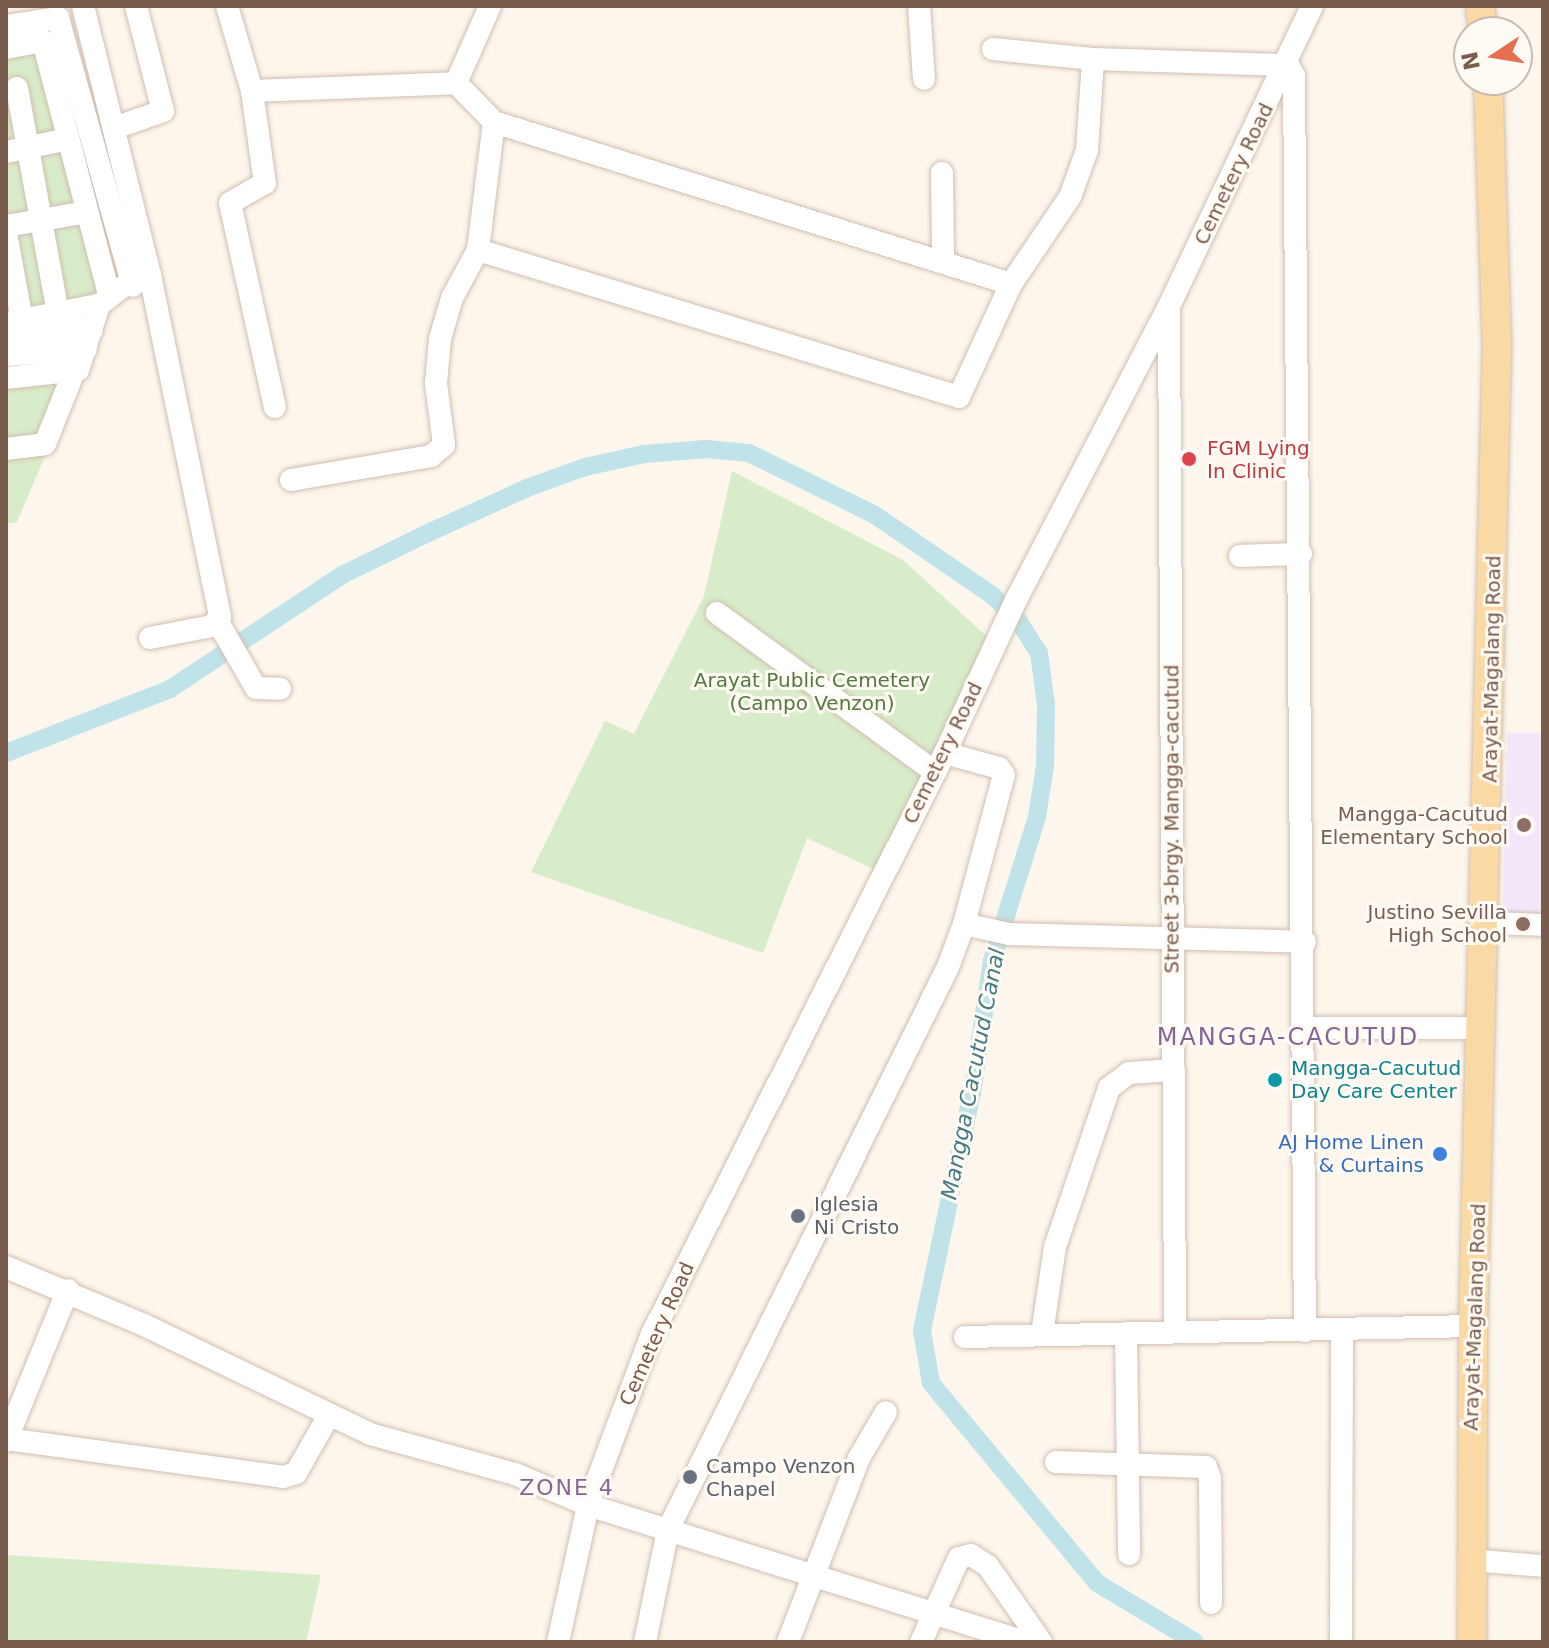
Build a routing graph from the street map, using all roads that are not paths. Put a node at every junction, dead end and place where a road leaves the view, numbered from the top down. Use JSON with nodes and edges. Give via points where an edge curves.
{"nodes":[{"id":1,"x":83,"y":6,"type":"edge"},
{"id":2,"x":136,"y":6,"type":"edge"},
{"id":3,"x":227,"y":6,"type":"edge"},
{"id":4,"x":490,"y":6,"type":"edge"},
{"id":5,"x":919,"y":6,"type":"edge"},
{"id":6,"x":1312,"y":6,"type":"edge"},
{"id":7,"x":6,"y":26,"type":"edge"},
{"id":8,"x":53,"y":39,"type":"junction"},
{"id":9,"x":6,"y":48,"type":"edge"},
{"id":10,"x":993,"y":49,"type":"dead end"},
{"id":11,"x":1093,"y":59,"type":"junction"},
{"id":12,"x":99,"y":65,"type":"junction"},
{"id":13,"x":1288,"y":65,"type":"junction"},
{"id":14,"x":75,"y":76,"type":"junction"},
{"id":15,"x":924,"y":79,"type":"dead end"},
{"id":16,"x":52,"y":81,"type":"junction"},
{"id":17,"x":456,"y":83,"type":"junction"},
{"id":18,"x":12,"y":90,"type":"edge"},
{"id":19,"x":252,"y":91,"type":"junction"},
{"id":20,"x":1489,"y":96,"type":"edge"},
{"id":21,"x":494,"y":122,"type":"junction"},
{"id":22,"x":114,"y":128,"type":"junction"},
{"id":23,"x":68,"y":139,"type":"junction"},
{"id":24,"x":17,"y":150,"type":"edge"},
{"id":25,"x":942,"y":173,"type":"dead end"},
{"id":26,"x":87,"y":212,"type":"junction"},
{"id":27,"x":41,"y":220,"type":"junction"},
{"id":28,"x":6,"y":226,"type":"edge"},
{"id":29,"x":6,"y":233,"type":"edge"},
{"id":30,"x":478,"y":250,"type":"junction"},
{"id":31,"x":943,"y":259,"type":"junction"},
{"id":32,"x":142,"y":280,"type":"junction"},
{"id":33,"x":1011,"y":284,"type":"junction"},
{"id":34,"x":104,"y":300,"type":"junction"},
{"id":35,"x":1169,"y":306,"type":"junction"},
{"id":36,"x":58,"y":313,"type":"junction"},
{"id":37,"x":11,"y":325,"type":"edge"},
{"id":38,"x":89,"y":340,"type":"junction"},
{"id":39,"x":6,"y":355,"type":"edge"},
{"id":40,"x":73,"y":374,"type":"junction"},
{"id":41,"x":6,"y":378,"type":"edge"},
{"id":42,"x":275,"y":407,"type":"dead end"},
{"id":43,"x":6,"y":449,"type":"edge"},
{"id":44,"x":291,"y":480,"type":"dead end"},
{"id":45,"x":1301,"y":554,"type":"junction"},
{"id":46,"x":1240,"y":556,"type":"dead end"},
{"id":47,"x":717,"y":613,"type":"dead end"},
{"id":48,"x":220,"y":626,"type":"junction"},
{"id":49,"x":150,"y":638,"type":"dead end"},
{"id":50,"x":280,"y":689,"type":"dead end"},
{"id":51,"x":940,"y":762,"type":"junction"},
{"id":52,"x":1486,"y":923,"type":"junction"},
{"id":53,"x":964,"y":924,"type":"junction"},
{"id":54,"x":1543,"y":925,"type":"edge"},
{"id":55,"x":1173,"y":941,"type":"junction"},
{"id":56,"x":1305,"y":942,"type":"junction"},
{"id":57,"x":1305,"y":1028,"type":"junction"},
{"id":58,"x":1481,"y":1028,"type":"junction"},
{"id":59,"x":1174,"y":1070,"type":"junction"},
{"id":60,"x":6,"y":1267,"type":"edge"},
{"id":61,"x":68,"y":1290,"type":"junction"},
{"id":62,"x":1473,"y":1326,"type":"junction"},
{"id":63,"x":1342,"y":1330,"type":"junction"},
{"id":64,"x":1305,"y":1331,"type":"junction"},
{"id":65,"x":1175,"y":1332,"type":"junction"},
{"id":66,"x":1126,"y":1333,"type":"junction"},
{"id":67,"x":1042,"y":1334,"type":"junction"},
{"id":68,"x":965,"y":1337,"type":"dead end"},
{"id":69,"x":886,"y":1412,"type":"dead end"},
{"id":70,"x":328,"y":1417,"type":"junction"},
{"id":71,"x":6,"y":1440,"type":"edge"},
{"id":72,"x":1128,"y":1461,"type":"junction"},
{"id":73,"x":1056,"y":1462,"type":"dead end"},
{"id":74,"x":588,"y":1505,"type":"junction"},
{"id":75,"x":668,"y":1530,"type":"junction"},
{"id":76,"x":1129,"y":1554,"type":"dead end"},
{"id":77,"x":1470,"y":1560,"type":"junction"},
{"id":78,"x":1543,"y":1566,"type":"edge"},
{"id":79,"x":813,"y":1578,"type":"junction"},
{"id":80,"x":1211,"y":1603,"type":"dead end"},
{"id":81,"x":933,"y":1614,"type":"junction"},
{"id":82,"x":558,"y":1642,"type":"edge"},
{"id":83,"x":645,"y":1642,"type":"edge"},
{"id":84,"x":788,"y":1642,"type":"edge"},
{"id":85,"x":921,"y":1642,"type":"edge"},
{"id":86,"x":1026,"y":1642,"type":"edge"},
{"id":87,"x":1041,"y":1642,"type":"edge"},
{"id":88,"x":1341,"y":1642,"type":"edge"},
{"id":89,"x":1472,"y":1642,"type":"edge"}],
"edges":[{"from":1,"to":12,"type":"street"},
{"from":2,"to":22,"type":"street","via":[[163,111]]},
{"from":3,"to":19,"type":"street"},
{"from":4,"to":17,"type":"street"},
{"from":5,"to":15,"type":"street"},
{"from":6,"to":13,"type":"street","name":"Cemetery Road"},
{"from":7,"to":8,"type":"street","via":[[54,17]]},
{"from":8,"to":9,"type":"street"},
{"from":8,"to":14,"type":"street"},
{"from":8,"to":16,"type":"street"},
{"from":10,"to":11,"type":"street"},
{"from":11,"to":13,"type":"street"},
{"from":11,"to":33,"type":"street","via":[[1087,150],[1070,197]]},
{"from":12,"to":14,"type":"street"},
{"from":12,"to":22,"type":"street"},
{"from":13,"to":35,"type":"street","name":"Cemetery Road"},
{"from":13,"to":45,"type":"street","via":[[1296,89]]},
{"from":14,"to":16,"type":"street"},
{"from":14,"to":32,"type":"street"},
{"from":16,"to":18,"type":"street"},
{"from":16,"to":23,"type":"street"},
{"from":17,"to":19,"type":"street"},
{"from":17,"to":21,"type":"street"},
{"from":18,"to":24,"type":"street"},
{"from":19,"to":42,"type":"street","via":[[265,183],[230,203]]},
{"from":20,"to":52,"type":"main road","name":"Arayat-Magalang Road","via":[[1497,347]]},
{"from":21,"to":30,"type":"street"},
{"from":21,"to":31,"type":"street"},
{"from":22,"to":32,"type":"street"},
{"from":23,"to":24,"type":"street"},
{"from":23,"to":26,"type":"street"},
{"from":24,"to":27,"type":"street"},
{"from":25,"to":31,"type":"street"},
{"from":26,"to":27,"type":"street"},
{"from":26,"to":34,"type":"street"},
{"from":27,"to":28,"type":"street"},
{"from":27,"to":36,"type":"street"},
{"from":29,"to":37,"type":"street"},
{"from":30,"to":33,"type":"street","via":[[959,397]]},
{"from":30,"to":44,"type":"street","via":[[452,298],[440,339],[440,451]]},
{"from":31,"to":33,"type":"street"},
{"from":32,"to":34,"type":"street"},
{"from":32,"to":48,"type":"street"},
{"from":34,"to":36,"type":"street"},
{"from":34,"to":38,"type":"street"},
{"from":35,"to":51,"type":"street","name":"Cemetery Road","via":[[1016,600]]},
{"from":35,"to":55,"type":"street","name":"Street 3-brgy. Mangga-cacutud"},
{"from":36,"to":37,"type":"street"},
{"from":37,"to":38,"type":"street"},
{"from":38,"to":39,"type":"street"},
{"from":38,"to":40,"type":"street"},
{"from":40,"to":41,"type":"street"},
{"from":40,"to":43,"type":"street","via":[[45,444]]},
{"from":45,"to":46,"type":"street"},
{"from":45,"to":56,"type":"street"},
{"from":47,"to":51,"type":"street"},
{"from":48,"to":49,"type":"street"},
{"from":48,"to":50,"type":"street","via":[[262,691]]},
{"from":51,"to":53,"type":"street","via":[[999,768],[1004,775]]},
{"from":51,"to":74,"type":"street","name":"Cemetery Road","via":[[652,1334]]},
{"from":52,"to":54,"type":"street"},
{"from":52,"to":58,"type":"main road","name":"Arayat-Magalang Road"},
{"from":53,"to":55,"type":"street","via":[[998,932]]},
{"from":53,"to":75,"type":"street","via":[[948,967]]},
{"from":55,"to":56,"type":"street"},
{"from":55,"to":59,"type":"street","name":"Street 3-brgy. Mangga-cacutud"},
{"from":56,"to":57,"type":"street"},
{"from":57,"to":58,"type":"street"},
{"from":57,"to":64,"type":"street"},
{"from":58,"to":62,"type":"main road","name":"Arayat-Magalang Road"},
{"from":59,"to":65,"type":"street","name":"Street 3-brgy. Mangga-cacutud"},
{"from":59,"to":67,"type":"street","via":[[1129,1073],[1109,1088],[1055,1247]]},
{"from":60,"to":61,"type":"street"},
{"from":61,"to":70,"type":"street"},
{"from":61,"to":71,"type":"street"},
{"from":62,"to":63,"type":"street"},
{"from":62,"to":77,"type":"main road","name":"Arayat-Magalang Road"},
{"from":63,"to":64,"type":"street"},
{"from":63,"to":88,"type":"street"},
{"from":64,"to":65,"type":"street"},
{"from":65,"to":66,"type":"street"},
{"from":66,"to":67,"type":"street"},
{"from":66,"to":72,"type":"street"},
{"from":67,"to":68,"type":"street"},
{"from":69,"to":79,"type":"street","via":[[859,1458]]},
{"from":70,"to":71,"type":"street","via":[[296,1473],[283,1477]]},
{"from":70,"to":74,"type":"street","via":[[424,1453],[515,1474]]},
{"from":72,"to":73,"type":"street"},
{"from":72,"to":76,"type":"street"},
{"from":72,"to":80,"type":"street","via":[[1206,1467]]},
{"from":74,"to":75,"type":"street"},
{"from":74,"to":82,"type":"street","name":"Cemetery Road"},
{"from":75,"to":79,"type":"street"},
{"from":75,"to":83,"type":"street"},
{"from":77,"to":78,"type":"street"},
{"from":77,"to":89,"type":"main road","name":"Arayat-Magalang Road"},
{"from":79,"to":81,"type":"street"},
{"from":79,"to":84,"type":"street"},
{"from":81,"to":85,"type":"street"},
{"from":81,"to":86,"type":"street"},
{"from":81,"to":87,"type":"street","via":[[959,1558],[979,1557],[1027,1615]]}]}
